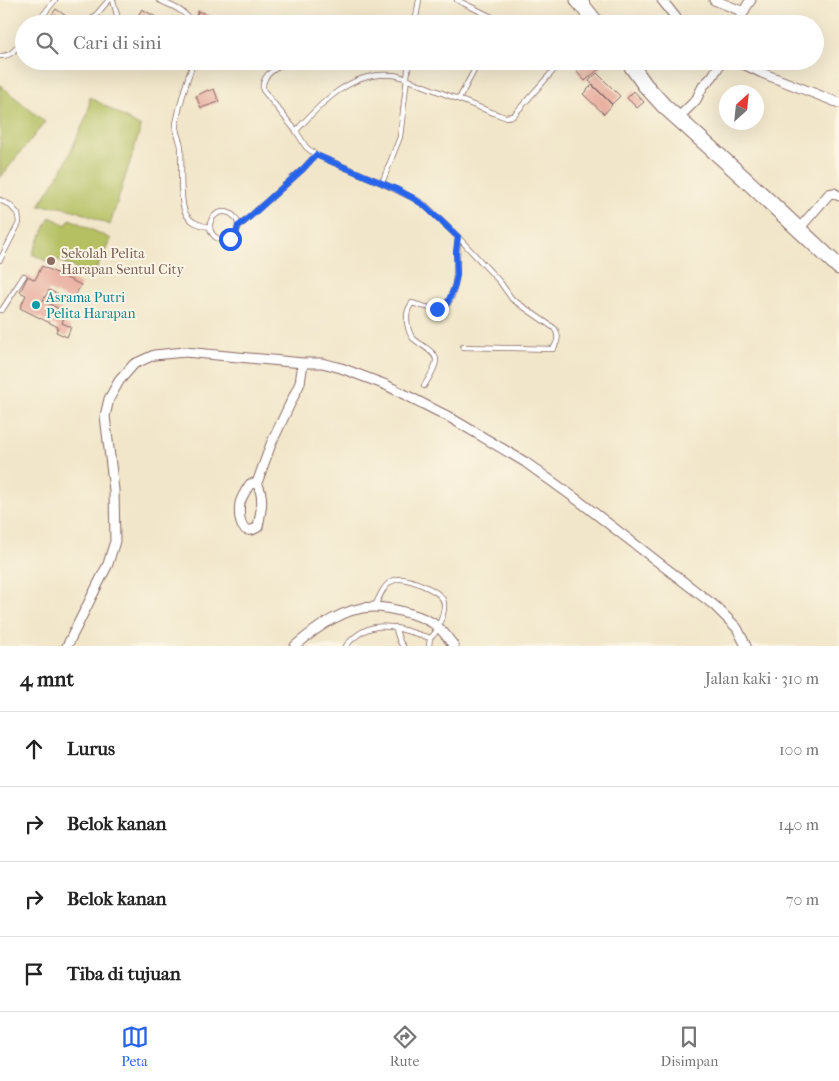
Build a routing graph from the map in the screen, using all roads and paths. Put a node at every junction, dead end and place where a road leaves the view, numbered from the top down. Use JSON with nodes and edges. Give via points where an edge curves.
{"nodes":[{"id":1,"x":54,"y":0,"type":"edge"},
{"id":2,"x":111,"y":0,"type":"edge"},
{"id":3,"x":159,"y":0,"type":"edge"},
{"id":4,"x":419,"y":0,"type":"edge"},
{"id":5,"x":457,"y":0,"type":"edge"},
{"id":6,"x":578,"y":0,"type":"edge"},
{"id":7,"x":662,"y":0,"type":"edge"},
{"id":8,"x":714,"y":0,"type":"edge"},
{"id":9,"x":751,"y":0,"type":"edge"},
{"id":10,"x":744,"y":12,"type":"junction"},
{"id":11,"x":43,"y":15,"type":"edge"},
{"id":12,"x":97,"y":15,"type":"edge"},
{"id":13,"x":117,"y":15,"type":"edge"},
{"id":14,"x":185,"y":15,"type":"edge"},
{"id":15,"x":417,"y":15,"type":"edge"},
{"id":16,"x":486,"y":15,"type":"edge"},
{"id":17,"x":590,"y":15,"type":"edge"},
{"id":18,"x":674,"y":15,"type":"edge"},
{"id":19,"x":742,"y":15,"type":"edge"},
{"id":20,"x":15,"y":49,"type":"edge"},
{"id":21,"x":0,"y":56,"type":"edge"},
{"id":22,"x":190,"y":70,"type":"edge"},
{"id":23,"x":273,"y":70,"type":"edge"},
{"id":24,"x":408,"y":70,"type":"edge"},
{"id":25,"x":474,"y":70,"type":"edge"},
{"id":26,"x":553,"y":70,"type":"edge"},
{"id":27,"x":634,"y":70,"type":"edge"},
{"id":28,"x":717,"y":70,"type":"edge"},
{"id":29,"x":756,"y":70,"type":"edge"},
{"id":30,"x":406,"y":79,"type":"junction"},
{"id":31,"x":459,"y":99,"type":"junction"},
{"id":32,"x":839,"y":103,"type":"edge"},
{"id":33,"x":678,"y":118,"type":"junction"},
{"id":34,"x":296,"y":131,"type":"junction"},
{"id":35,"x":316,"y":155,"type":"junction"},
{"id":36,"x":382,"y":183,"type":"junction"},
{"id":37,"x":839,"y":196,"type":"edge"},
{"id":38,"x":0,"y":200,"type":"edge"},
{"id":39,"x":238,"y":226,"type":"junction"},
{"id":40,"x":210,"y":227,"type":"junction"},
{"id":41,"x":798,"y":230,"type":"junction"},
{"id":42,"x":458,"y":237,"type":"junction"},
{"id":43,"x":0,"y":260,"type":"edge"},
{"id":44,"x":839,"y":267,"type":"edge"},
{"id":45,"x":24,"y":276,"type":"dead end"},
{"id":46,"x":0,"y":310,"type":"edge"},
{"id":47,"x":463,"y":347,"type":"dead end"},
{"id":48,"x":303,"y":363,"type":"junction"},
{"id":49,"x":424,"y":386,"type":"dead end"},
{"id":50,"x":257,"y":483,"type":"junction"},
{"id":51,"x":374,"y":607,"type":"junction"},
{"id":52,"x":438,"y":626,"type":"junction"},
{"id":53,"x":395,"y":627,"type":"junction"},
{"id":54,"x":430,"y":638,"type":"junction"},
{"id":55,"x":66,"y":646,"type":"edge"},
{"id":56,"x":295,"y":646,"type":"edge"},
{"id":57,"x":346,"y":646,"type":"edge"},
{"id":58,"x":404,"y":646,"type":"edge"},
{"id":59,"x":429,"y":646,"type":"edge"},
{"id":60,"x":454,"y":646,"type":"edge"},
{"id":61,"x":746,"y":646,"type":"edge"}],
"edges":[{"from":1,"to":11,"type":"lane"},
{"from":2,"to":12,"type":"lane"},
{"from":2,"to":13,"type":"lane"},
{"from":3,"to":14,"type":"lane"},
{"from":4,"to":15,"type":"lane"},
{"from":5,"to":16,"type":"lane"},
{"from":6,"to":17,"type":"main road"},
{"from":7,"to":18,"type":"street"},
{"from":8,"to":10,"type":"street"},
{"from":9,"to":10,"type":"street"},
{"from":10,"to":19,"type":"street"},
{"from":20,"to":21,"type":"lane"},
{"from":22,"to":40,"type":"lane","via":[[176,127],[181,145],[182,198],[184,212],[189,219]]},
{"from":23,"to":34,"type":"lane","via":[[263,81],[263,90]]},
{"from":24,"to":30,"type":"lane"},
{"from":25,"to":31,"type":"lane"},
{"from":26,"to":31,"type":"lane","via":[[513,116],[505,117]]},
{"from":27,"to":33,"type":"main road"},
{"from":28,"to":33,"type":"street","via":[[696,100]]},
{"from":29,"to":32,"type":"street"},
{"from":30,"to":31,"type":"lane"},
{"from":30,"to":34,"type":"lane","via":[[383,74],[359,79],[326,100]]},
{"from":30,"to":36,"type":"lane","via":[[400,136]]},
{"from":33,"to":41,"type":"main road"},
{"from":34,"to":35,"type":"lane","via":[[306,147]]},
{"from":35,"to":36,"type":"lane"},
{"from":35,"to":39,"type":"lane"},
{"from":36,"to":42,"type":"lane","via":[[425,206]]},
{"from":37,"to":41,"type":"street","via":[[829,194]]},
{"from":38,"to":43,"type":"lane","via":[[18,214],[19,223]]},
{"from":39,"to":40,"type":"lane","via":[[236,234],[227,240],[215,237]]},
{"from":39,"to":40,"type":"lane","via":[[236,218],[226,213],[215,216]]},
{"from":41,"to":44,"type":"main road"},
{"from":42,"to":47,"type":"lane","via":[[512,299],[554,328],[558,338],[553,350]]},
{"from":42,"to":49,"type":"lane","via":[[457,275],[444,308],[412,304],[407,310],[407,325],[413,338],[435,357],[436,362]]},
{"from":45,"to":46,"type":"lane"},
{"from":48,"to":50,"type":"street","via":[[300,383],[270,444]]},
{"from":48,"to":55,"type":"street","via":[[186,352],[154,355],[134,364],[109,399],[105,416],[116,541],[108,564]]},
{"from":48,"to":61,"type":"street","via":[[341,368],[386,385],[525,462],[715,606],[737,628]]},
{"from":50,"to":50,"type":"street","via":[[250,484],[240,504],[242,525],[250,531],[258,527],[262,504],[262,492]]},
{"from":51,"to":52,"type":"street","via":[[413,614]]},
{"from":51,"to":52,"type":"lane","via":[[390,582],[407,580],[440,595],[444,601],[444,612]]},
{"from":51,"to":56,"type":"street","via":[[345,613]]},
{"from":52,"to":54,"type":"lane"},
{"from":52,"to":60,"type":"street"},
{"from":53,"to":54,"type":"lane"},
{"from":53,"to":57,"type":"lane","via":[[379,626],[367,630]]},
{"from":53,"to":58,"type":"lane"},
{"from":54,"to":59,"type":"lane"}]}
